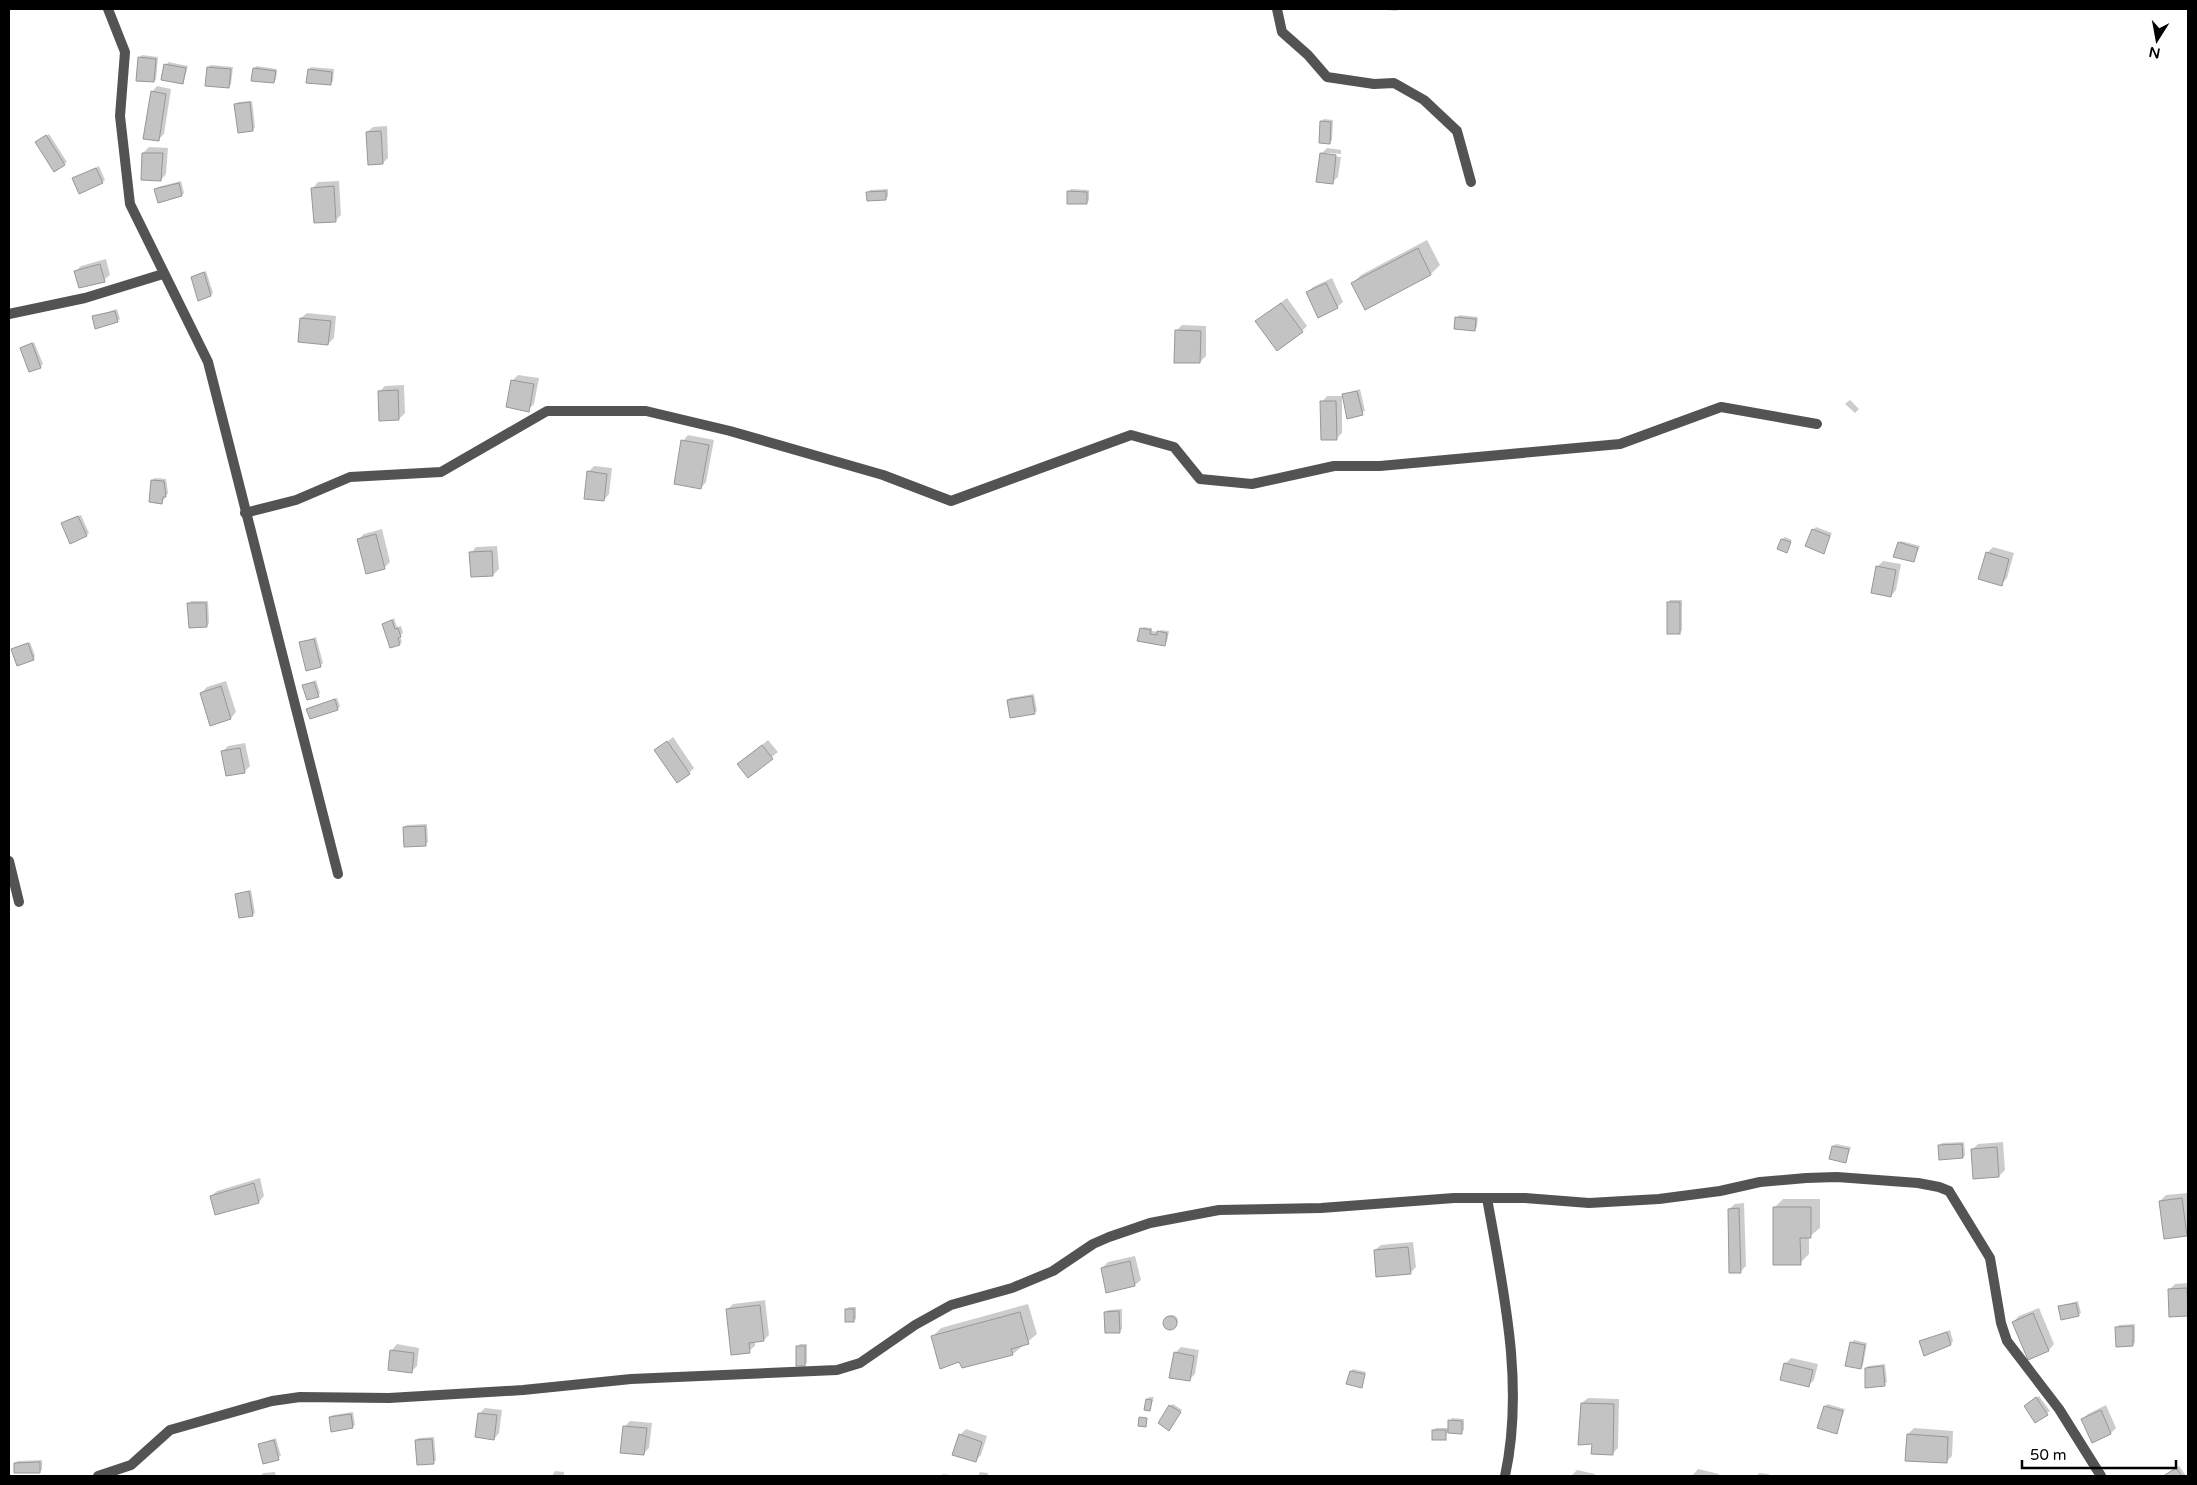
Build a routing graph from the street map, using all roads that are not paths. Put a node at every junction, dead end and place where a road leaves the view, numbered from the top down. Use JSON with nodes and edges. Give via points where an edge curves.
{"nodes":[{"id":1,"x":108,"y":9,"type":"edge"},
{"id":2,"x":1278,"y":9,"type":"edge"},
{"id":3,"x":1471,"y":182,"type":"dead end"},
{"id":4,"x":163,"y":274,"type":"junction"},
{"id":5,"x":9,"y":314,"type":"edge"},
{"id":6,"x":1817,"y":424,"type":"dead end"},
{"id":7,"x":245,"y":513,"type":"junction"},
{"id":8,"x":9,"y":861,"type":"edge"},
{"id":9,"x":338,"y":874,"type":"dead end"},
{"id":10,"x":19,"y":902,"type":"dead end"},
{"id":11,"x":1487,"y":1198,"type":"junction"},
{"id":12,"x":98,"y":1476,"type":"edge"},
{"id":13,"x":1505,"y":1476,"type":"edge"},
{"id":14,"x":2101,"y":1476,"type":"edge"}],
"edges":[{"from":1,"to":4,"type":"street","via":[[126,52],[120,116],[130,204]]},
{"from":2,"to":3,"type":"street","via":[[1282,32],[1308,55],[1327,78],[1394,83],[1424,100],[1457,132]]},
{"from":4,"to":5,"type":"street","via":[[85,298]]},
{"from":4,"to":7,"type":"street","via":[[208,362]]},
{"from":6,"to":7,"type":"street","via":[[1720,407],[1620,444],[1380,466],[1334,466],[1252,484],[1200,479],[1174,447],[1131,435],[951,501],[883,475],[730,431],[646,411],[547,411],[441,472],[350,477],[296,500]]},
{"from":7,"to":9,"type":"street"},
{"from":8,"to":10,"type":"street"},
{"from":11,"to":12,"type":"street","via":[[1392,1201],[1321,1208],[1219,1210],[1159,1221],[1092,1244],[1053,1271],[951,1305],[860,1362],[837,1370],[631,1379],[523,1390],[389,1398],[300,1397],[170,1430],[131,1465]]},
{"from":11,"to":13,"type":"street","via":[[1505,1302],[1513,1375],[1510,1452]]},
{"from":11,"to":14,"type":"street","via":[[1589,1203],[1659,1199],[1760,1182],[1806,1178],[1873,1179],[1949,1191],[1990,1258],[2007,1341],[2058,1409]]}]}
